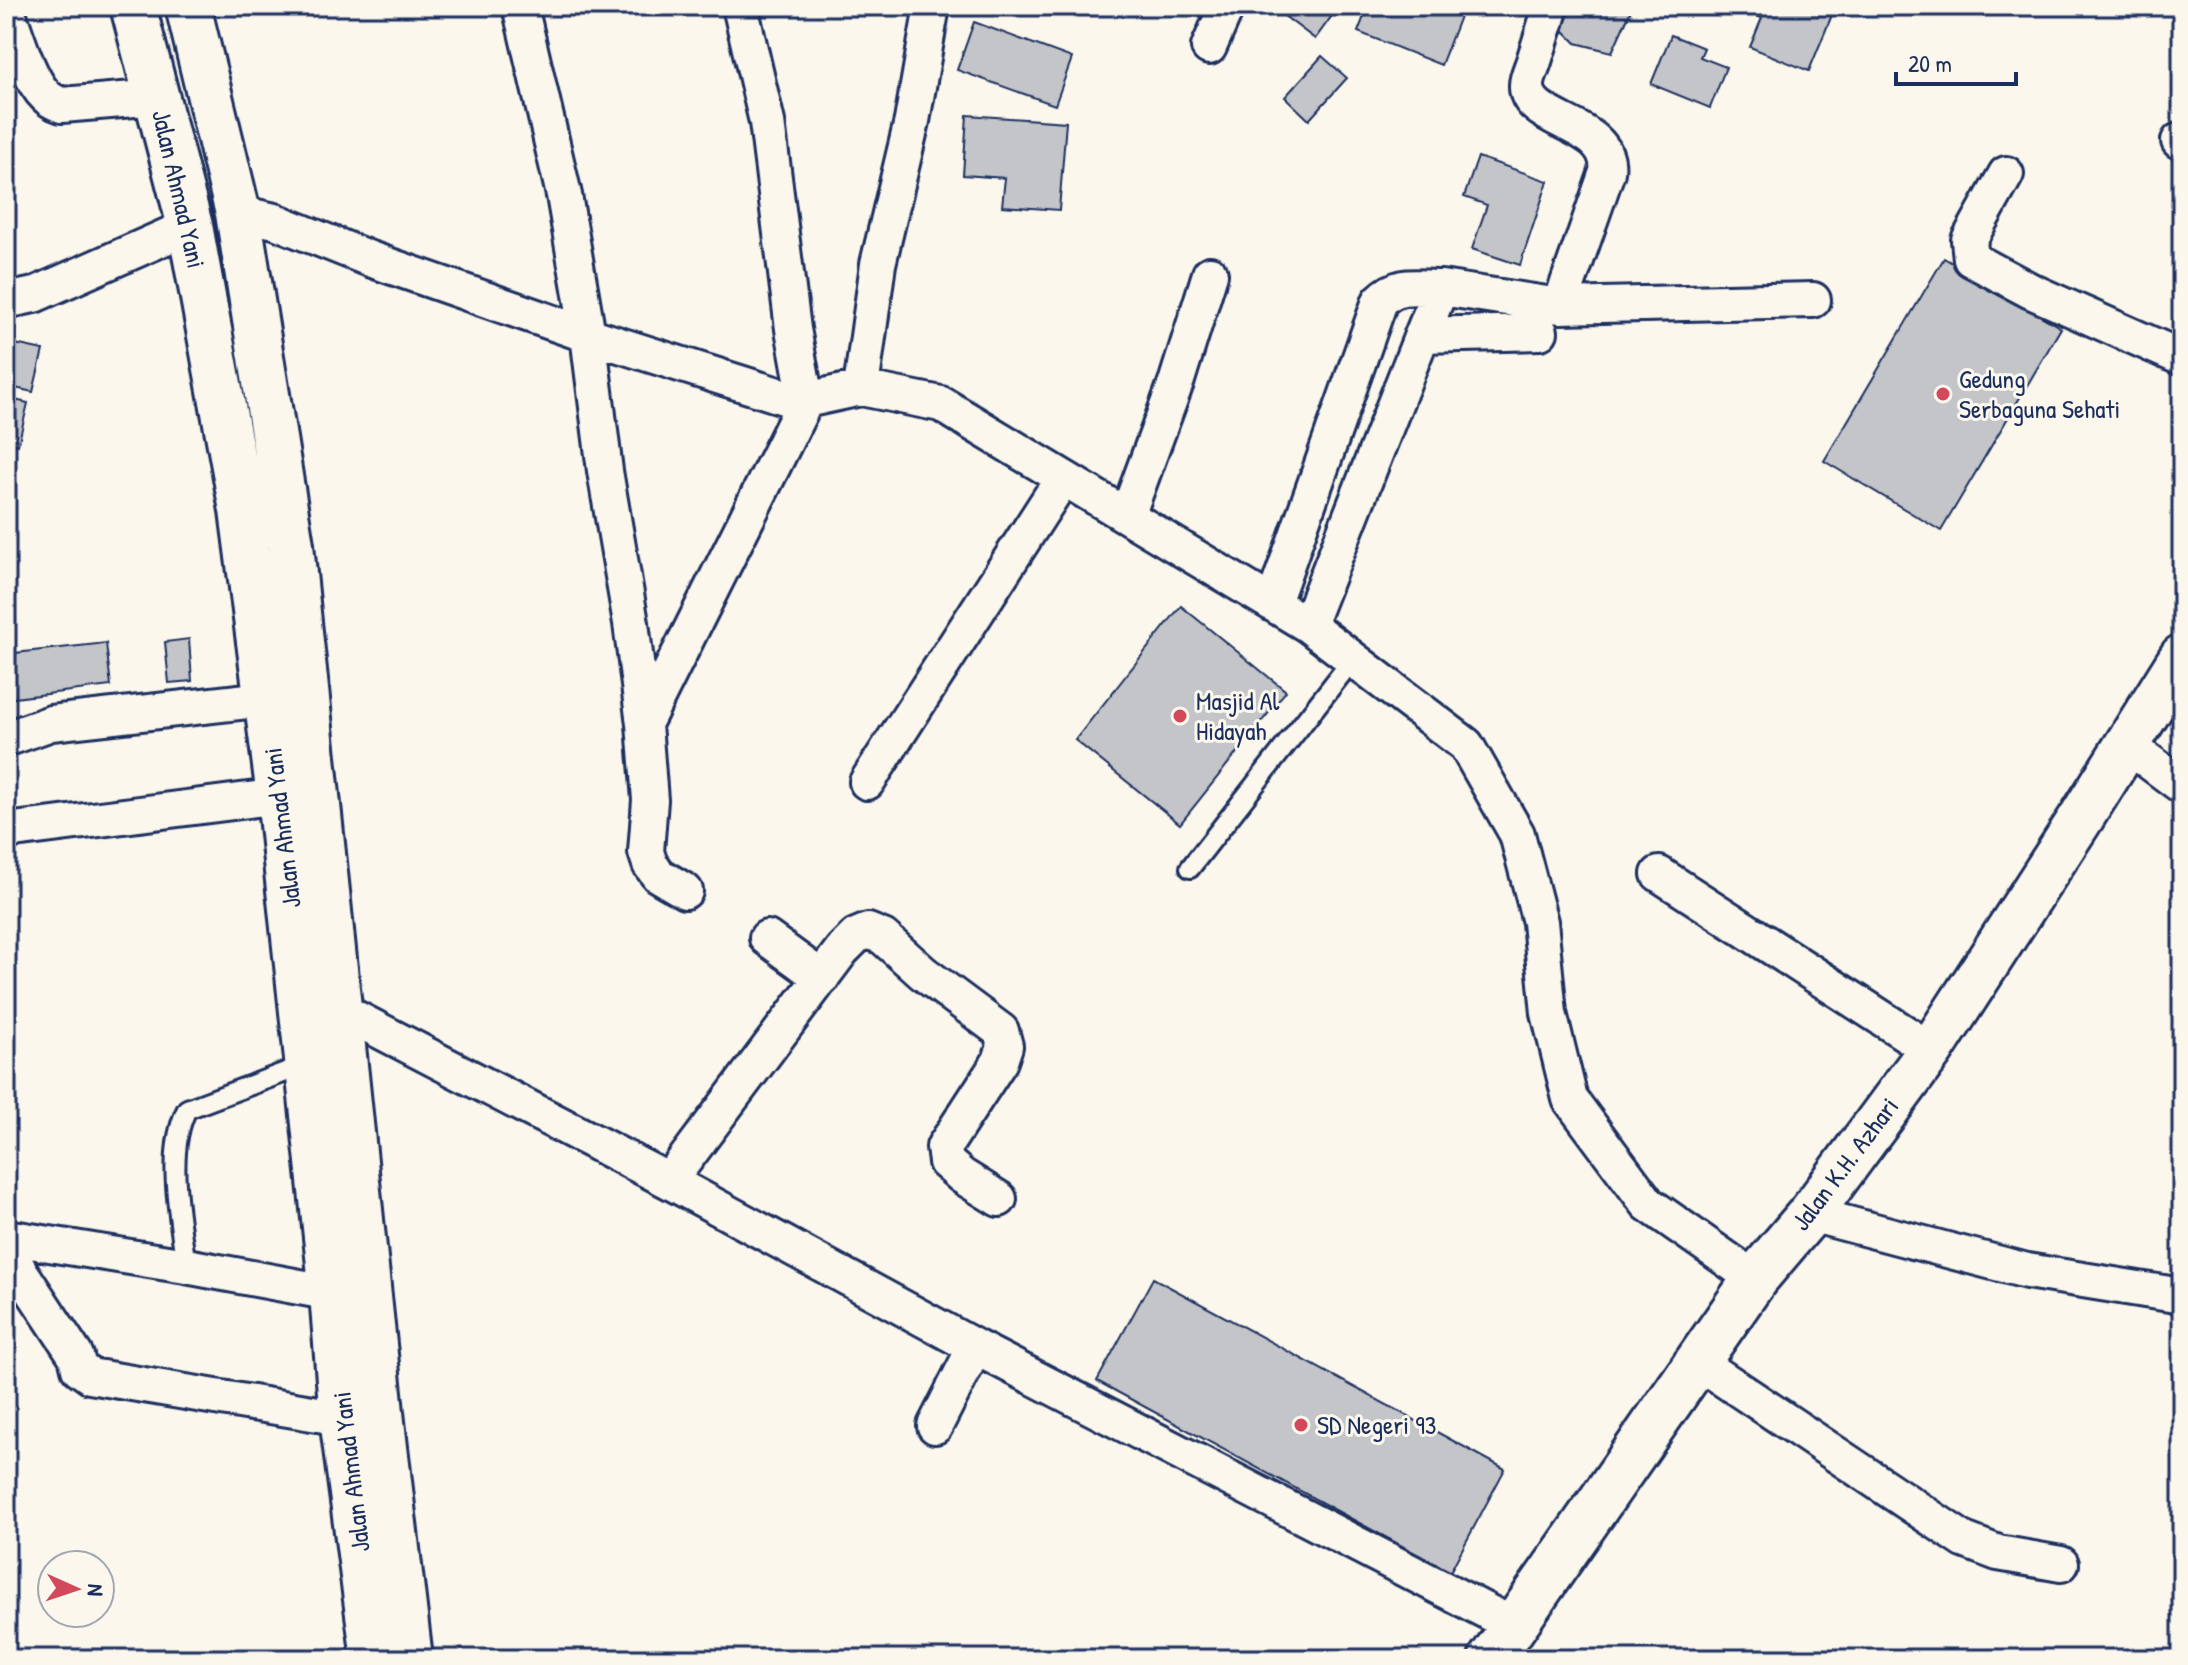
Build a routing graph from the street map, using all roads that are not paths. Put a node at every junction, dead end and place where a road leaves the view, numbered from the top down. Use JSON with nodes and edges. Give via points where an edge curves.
{"nodes":[{"id":1,"x":133,"y":6,"type":"edge"},
{"id":2,"x":188,"y":6,"type":"edge"},
{"id":3,"x":520,"y":6,"type":"edge"},
{"id":4,"x":740,"y":6,"type":"edge"},
{"id":5,"x":932,"y":6,"type":"edge"},
{"id":6,"x":1227,"y":6,"type":"edge"},
{"id":7,"x":1551,"y":6,"type":"edge"},
{"id":8,"x":6,"y":7,"type":"edge"},
{"id":9,"x":1209,"y":47,"type":"dead end"},
{"id":10,"x":158,"y":97,"type":"junction"},
{"id":11,"x":2006,"y":174,"type":"dead end"},
{"id":12,"x":238,"y":213,"type":"junction"},
{"id":13,"x":190,"y":226,"type":"junction"},
{"id":14,"x":1210,"y":274,"type":"dead end"},
{"id":15,"x":1441,"y":288,"type":"junction"},
{"id":16,"x":1813,"y":300,"type":"dead end"},
{"id":17,"x":6,"y":301,"type":"edge"},
{"id":18,"x":1550,"y":319,"type":"junction"},
{"id":19,"x":588,"y":335,"type":"junction"},
{"id":20,"x":1422,"y":335,"type":"junction"},
{"id":21,"x":2182,"y":358,"type":"edge"},
{"id":22,"x":861,"y":388,"type":"junction"},
{"id":23,"x":806,"y":400,"type":"junction"},
{"id":24,"x":1063,"y":478,"type":"junction"},
{"id":25,"x":1127,"y":516,"type":"junction"},
{"id":26,"x":1273,"y":603,"type":"junction"},
{"id":27,"x":1308,"y":625,"type":"junction"},
{"id":28,"x":2182,"y":657,"type":"edge"},
{"id":29,"x":1353,"y":659,"type":"junction"},
{"id":30,"x":266,"y":699,"type":"junction"},
{"id":31,"x":644,"y":724,"type":"junction"},
{"id":32,"x":6,"y":739,"type":"edge"},
{"id":33,"x":2127,"y":745,"type":"junction"},
{"id":34,"x":867,"y":782,"type":"dead end"},
{"id":35,"x":2182,"y":786,"type":"edge"},
{"id":36,"x":279,"y":796,"type":"junction"},
{"id":37,"x":6,"y":831,"type":"edge"},
{"id":38,"x":1190,"y":868,"type":"dead end"},
{"id":39,"x":1659,"y":874,"type":"dead end"},
{"id":40,"x":685,"y":891,"type":"dead end"},
{"id":41,"x":767,"y":938,"type":"dead end"},
{"id":42,"x":822,"y":978,"type":"junction"},
{"id":43,"x":338,"y":1009,"type":"junction"},
{"id":44,"x":1931,"y":1050,"type":"junction"},
{"id":45,"x":307,"y":1064,"type":"junction"},
{"id":46,"x":669,"y":1181,"type":"junction"},
{"id":47,"x":999,"y":1199,"type":"dead end"},
{"id":48,"x":1810,"y":1214,"type":"junction"},
{"id":49,"x":6,"y":1237,"type":"edge"},
{"id":50,"x":6,"y":1250,"type":"edge"},
{"id":51,"x":186,"y":1266,"type":"junction"},
{"id":52,"x":1755,"y":1279,"type":"junction"},
{"id":53,"x":332,"y":1293,"type":"junction"},
{"id":54,"x":2182,"y":1296,"type":"edge"},
{"id":55,"x":975,"y":1347,"type":"junction"},
{"id":56,"x":1698,"y":1362,"type":"junction"},
{"id":57,"x":342,"y":1418,"type":"junction"},
{"id":58,"x":935,"y":1426,"type":"dead end"},
{"id":59,"x":2061,"y":1564,"type":"dead end"},
{"id":60,"x":1503,"y":1643,"type":"edge"},
{"id":61,"x":374,"y":1659,"type":"edge"},
{"id":62,"x":410,"y":1659,"type":"edge"}],
"edges":[{"from":1,"to":10,"type":"main road","name":"Jalan Ahmad Yani"},
{"from":2,"to":12,"type":"main road","name":"Jalan Ahmad Yani"},
{"from":3,"to":19,"type":"street","via":[[564,195]]},
{"from":4,"to":23,"type":"street","via":[[767,122]]},
{"from":5,"to":22,"type":"street","via":[[878,264]]},
{"from":6,"to":9,"type":"street"},
{"from":7,"to":18,"type":"street","via":[[1527,85],[1530,99],[1592,137],[1608,164]]},
{"from":8,"to":10,"type":"street","via":[[34,78],[50,99],[62,105]]},
{"from":10,"to":13,"type":"main road","name":"Jalan Ahmad Yani"},
{"from":11,"to":21,"type":"street","via":[[1969,240],[1971,259]]},
{"from":12,"to":13,"type":"main road"},
{"from":12,"to":19,"type":"street","via":[[275,221]]},
{"from":12,"to":43,"type":"main road","name":"Jalan Ahmad Yani","via":[[291,545]]},
{"from":13,"to":17,"type":"street","via":[[34,295]]},
{"from":13,"to":30,"type":"main road","name":"Jalan Ahmad Yani","via":[[242,510]]},
{"from":14,"to":25,"type":"street"},
{"from":15,"to":18,"type":"street"},
{"from":15,"to":20,"type":"street"},
{"from":15,"to":26,"type":"street","via":[[1403,287],[1380,301]]},
{"from":16,"to":18,"type":"street"},
{"from":18,"to":20,"type":"street"},
{"from":19,"to":23,"type":"street"},
{"from":19,"to":31,"type":"street"},
{"from":20,"to":27,"type":"street"},
{"from":22,"to":23,"type":"street"},
{"from":22,"to":24,"type":"street","via":[[941,404]]},
{"from":23,"to":31,"type":"street"},
{"from":24,"to":25,"type":"street"},
{"from":24,"to":34,"type":"street"},
{"from":25,"to":26,"type":"street"},
{"from":26,"to":27,"type":"street"},
{"from":27,"to":29,"type":"street"},
{"from":28,"to":33,"type":"main road","name":"Jalan K.H. Azhari"},
{"from":29,"to":38,"type":"lane"},
{"from":29,"to":52,"type":"street","via":[[1466,745],[1517,834],[1540,922],[1549,1013],[1570,1099],[1648,1204]]},
{"from":30,"to":32,"type":"street","via":[[51,723]]},
{"from":30,"to":36,"type":"main road","name":"Jalan Ahmad Yani"},
{"from":31,"to":40,"type":"street","via":[[650,800],[646,852],[658,875]]},
{"from":33,"to":35,"type":"street"},
{"from":33,"to":44,"type":"main road","name":"Jalan K.H. Azhari"},
{"from":36,"to":37,"type":"street"},
{"from":36,"to":45,"type":"main road","name":"Jalan Ahmad Yani"},
{"from":39,"to":44,"type":"street"},
{"from":41,"to":42,"type":"street"},
{"from":42,"to":46,"type":"street"},
{"from":42,"to":47,"type":"street","via":[[856,936],[868,931],[883,937],[1001,1031],[1005,1046],[1000,1061],[944,1147],[946,1162]]},
{"from":43,"to":46,"type":"street"},
{"from":43,"to":62,"type":"main road","name":"Jalan Ahmad Yani"},
{"from":44,"to":48,"type":"main road","name":"Jalan K.H. Azhari"},
{"from":45,"to":51,"type":"lane","via":[[187,1109],[176,1148]]},
{"from":45,"to":53,"type":"main road","name":"Jalan Ahmad Yani"},
{"from":46,"to":55,"type":"street"},
{"from":48,"to":52,"type":"main road","name":"Jalan K.H. Azhari"},
{"from":48,"to":54,"type":"street","via":[[2027,1271]]},
{"from":49,"to":51,"type":"street"},
{"from":50,"to":57,"type":"street","via":[[79,1368],[90,1376]]},
{"from":51,"to":53,"type":"street"},
{"from":52,"to":56,"type":"main road","name":"Jalan K.H. Azhari"},
{"from":53,"to":57,"type":"main road","name":"Jalan Ahmad Yani"},
{"from":55,"to":58,"type":"street"},
{"from":55,"to":60,"type":"street"},
{"from":56,"to":59,"type":"street","via":[[1964,1540],[1998,1553]]},
{"from":56,"to":60,"type":"main road","name":"Jalan K.H. Azhari"},
{"from":57,"to":61,"type":"main road","name":"Jalan Ahmad Yani"}]}
